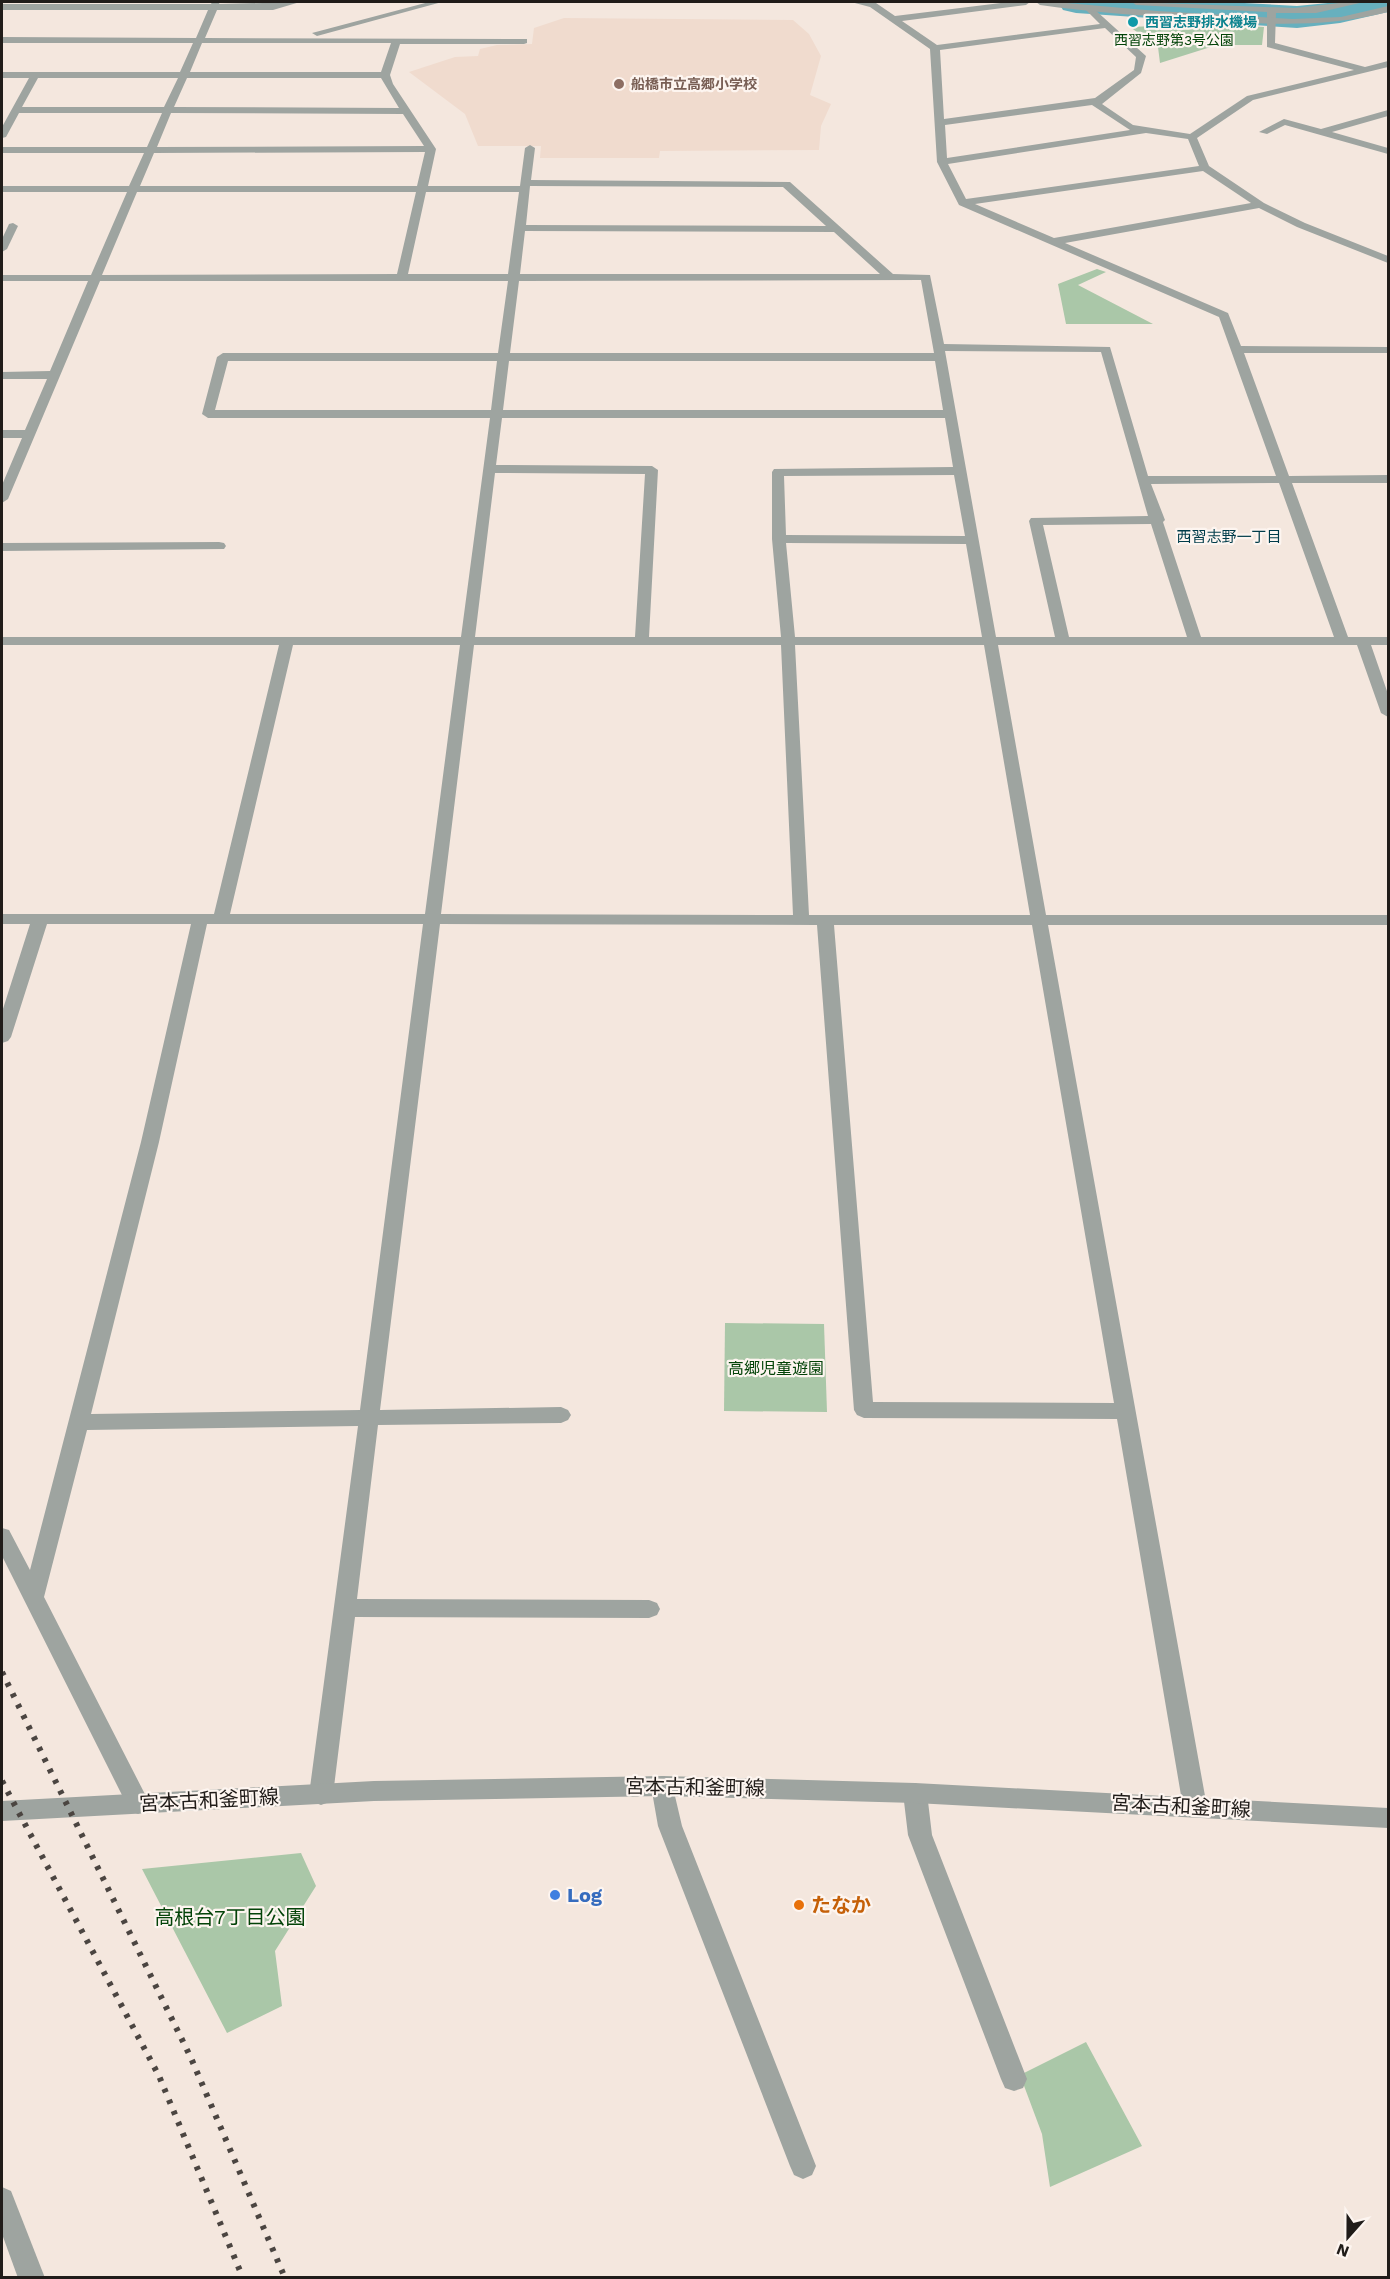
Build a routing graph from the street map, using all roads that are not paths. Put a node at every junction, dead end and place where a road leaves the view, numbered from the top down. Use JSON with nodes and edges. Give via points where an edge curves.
{"nodes":[{"id":1,"x":296,"y":2,"type":"edge"},
{"id":2,"x":438,"y":2,"type":"edge"},
{"id":3,"x":855,"y":2,"type":"edge"},
{"id":4,"x":1026,"y":2,"type":"edge"},
{"id":5,"x":1040,"y":2,"type":"edge"},
{"id":6,"x":1136,"y":2,"type":"edge"},
{"id":7,"x":1360,"y":2,"type":"edge"},
{"id":8,"x":215,"y":4,"type":"edge"},
{"id":9,"x":2,"y":7,"type":"edge"},
{"id":10,"x":1389,"y":9,"type":"edge"},
{"id":11,"x":1090,"y":10,"type":"junction"},
{"id":12,"x":1272,"y":16,"type":"junction"},
{"id":13,"x":895,"y":19,"type":"junction"},
{"id":14,"x":1109,"y":25,"type":"junction"},
{"id":15,"x":2,"y":40,"type":"edge"},
{"id":16,"x":198,"y":40,"type":"junction"},
{"id":17,"x":289,"y":40,"type":"junction"},
{"id":18,"x":398,"y":40,"type":"junction"},
{"id":19,"x":524,"y":40,"type":"dead end"},
{"id":20,"x":935,"y":48,"type":"junction"},
{"id":21,"x":1389,"y":64,"type":"edge"},
{"id":22,"x":1365,"y":70,"type":"junction"},
{"id":23,"x":183,"y":74,"type":"junction"},
{"id":24,"x":2,"y":75,"type":"edge"},
{"id":25,"x":35,"y":75,"type":"junction"},
{"id":26,"x":385,"y":75,"type":"junction"},
{"id":27,"x":1098,"y":101,"type":"junction"},
{"id":28,"x":16,"y":110,"type":"junction"},
{"id":29,"x":168,"y":111,"type":"junction"},
{"id":30,"x":407,"y":111,"type":"junction"},
{"id":31,"x":1387,"y":114,"type":"edge"},
{"id":32,"x":939,"y":123,"type":"junction"},
{"id":33,"x":1150,"y":130,"type":"junction"},
{"id":34,"x":1264,"y":132,"type":"dead end"},
{"id":35,"x":1322,"y":132,"type":"junction"},
{"id":36,"x":2,"y":135,"type":"edge"},
{"id":37,"x":1192,"y":136,"type":"junction"},
{"id":38,"x":530,"y":148,"type":"dead end"},
{"id":39,"x":431,"y":149,"type":"junction"},
{"id":40,"x":2,"y":150,"type":"edge"},
{"id":41,"x":151,"y":150,"type":"junction"},
{"id":42,"x":1389,"y":151,"type":"edge"},
{"id":43,"x":942,"y":162,"type":"junction"},
{"id":44,"x":1204,"y":168,"type":"junction"},
{"id":45,"x":525,"y":186,"type":"junction"},
{"id":46,"x":2,"y":189,"type":"edge"},
{"id":47,"x":133,"y":189,"type":"junction"},
{"id":48,"x":422,"y":189,"type":"junction"},
{"id":49,"x":963,"y":203,"type":"junction"},
{"id":50,"x":1260,"y":205,"type":"junction"},
{"id":51,"x":13,"y":226,"type":"dead end"},
{"id":52,"x":520,"y":228,"type":"junction"},
{"id":53,"x":836,"y":229,"type":"junction"},
{"id":54,"x":1052,"y":242,"type":"junction"},
{"id":55,"x":2,"y":249,"type":"edge"},
{"id":56,"x":1389,"y":260,"type":"edge"},
{"id":57,"x":402,"y":277,"type":"junction"},
{"id":58,"x":514,"y":277,"type":"junction"},
{"id":59,"x":890,"y":277,"type":"junction"},
{"id":60,"x":2,"y":278,"type":"edge"},
{"id":61,"x":96,"y":278,"type":"junction"},
{"id":62,"x":1237,"y":349,"type":"junction"},
{"id":63,"x":1389,"y":350,"type":"edge"},
{"id":64,"x":939,"y":352,"type":"junction"},
{"id":65,"x":503,"y":357,"type":"junction"},
{"id":66,"x":2,"y":375,"type":"edge"},
{"id":67,"x":54,"y":375,"type":"junction"},
{"id":68,"x":496,"y":414,"type":"junction"},
{"id":69,"x":950,"y":414,"type":"junction"},
{"id":70,"x":31,"y":434,"type":"junction"},
{"id":71,"x":2,"y":435,"type":"edge"},
{"id":72,"x":489,"y":469,"type":"junction"},
{"id":73,"x":960,"y":471,"type":"junction"},
{"id":74,"x":1282,"y":479,"type":"junction"},
{"id":75,"x":1389,"y":479,"type":"edge"},
{"id":76,"x":1143,"y":480,"type":"junction"},
{"id":77,"x":2,"y":499,"type":"edge"},
{"id":78,"x":1158,"y":520,"type":"junction"},
{"id":79,"x":779,"y":539,"type":"junction"},
{"id":80,"x":972,"y":540,"type":"junction"},
{"id":81,"x":219,"y":546,"type":"dead end"},
{"id":82,"x":2,"y":547,"type":"edge"},
{"id":83,"x":2,"y":641,"type":"edge"},
{"id":84,"x":287,"y":641,"type":"junction"},
{"id":85,"x":468,"y":641,"type":"junction"},
{"id":86,"x":642,"y":641,"type":"junction"},
{"id":87,"x":788,"y":641,"type":"junction"},
{"id":88,"x":990,"y":641,"type":"junction"},
{"id":89,"x":1063,"y":641,"type":"junction"},
{"id":90,"x":1195,"y":641,"type":"junction"},
{"id":91,"x":1343,"y":641,"type":"junction"},
{"id":92,"x":1362,"y":641,"type":"junction"},
{"id":93,"x":1389,"y":641,"type":"edge"},
{"id":94,"x":1389,"y":713,"type":"edge"},
{"id":95,"x":2,"y":919,"type":"edge"},
{"id":96,"x":40,"y":919,"type":"junction"},
{"id":97,"x":200,"y":919,"type":"junction"},
{"id":98,"x":221,"y":919,"type":"junction"},
{"id":99,"x":432,"y":919,"type":"junction"},
{"id":100,"x":801,"y":920,"type":"junction"},
{"id":101,"x":825,"y":920,"type":"junction"},
{"id":102,"x":1039,"y":920,"type":"junction"},
{"id":103,"x":1389,"y":920,"type":"edge"},
{"id":104,"x":2,"y":1036,"type":"edge"},
{"id":105,"x":1125,"y":1411,"type":"junction"},
{"id":106,"x":561,"y":1415,"type":"dead end"},
{"id":107,"x":369,"y":1418,"type":"junction"},
{"id":108,"x":78,"y":1422,"type":"junction"},
{"id":109,"x":2,"y":1536,"type":"edge"},
{"id":110,"x":34,"y":1596,"type":"junction"},
{"id":111,"x":345,"y":1608,"type":"junction"},
{"id":112,"x":649,"y":1609,"type":"dead end"},
{"id":113,"x":663,"y":1785,"type":"junction"},
{"id":114,"x":915,"y":1793,"type":"junction"},
{"id":115,"x":321,"y":1795,"type":"junction"},
{"id":116,"x":138,"y":1804,"type":"junction"},
{"id":117,"x":1195,"y":1807,"type":"junction"},
{"id":118,"x":2,"y":1811,"type":"edge"},
{"id":119,"x":1389,"y":1818,"type":"edge"},
{"id":120,"x":1014,"y":2079,"type":"dead end"},
{"id":121,"x":803,"y":2166,"type":"dead end"},
{"id":122,"x":2,"y":2200,"type":"edge"},
{"id":123,"x":32,"y":2277,"type":"edge"}],
"edges":[{"from":1,"to":8,"type":"street","via":[[273,7]]},
{"from":2,"to":17,"type":"street"},
{"from":3,"to":13,"type":"street","via":[[873,5]]},
{"from":4,"to":13,"type":"street"},
{"from":5,"to":11,"type":"street"},
{"from":6,"to":12,"type":"street"},
{"from":7,"to":12,"type":"street"},
{"from":8,"to":9,"type":"street"},
{"from":8,"to":16,"type":"street"},
{"from":10,"to":12,"type":"street","via":[[1327,21]]},
{"from":11,"to":12,"type":"street"},
{"from":11,"to":14,"type":"street"},
{"from":12,"to":22,"type":"street","via":[[1270,45]]},
{"from":13,"to":20,"type":"street"},
{"from":14,"to":20,"type":"street"},
{"from":14,"to":27,"type":"street","via":[[1141,56],[1138,71]]},
{"from":15,"to":16,"type":"street"},
{"from":16,"to":17,"type":"street"},
{"from":16,"to":23,"type":"street"},
{"from":17,"to":18,"type":"street"},
{"from":18,"to":19,"type":"street"},
{"from":18,"to":26,"type":"street"},
{"from":20,"to":32,"type":"street"},
{"from":21,"to":22,"type":"street"},
{"from":22,"to":37,"type":"street","via":[[1250,98]]},
{"from":23,"to":25,"type":"street"},
{"from":23,"to":26,"type":"street"},
{"from":23,"to":29,"type":"street"},
{"from":24,"to":25,"type":"street"},
{"from":25,"to":28,"type":"street"},
{"from":26,"to":30,"type":"street"},
{"from":27,"to":32,"type":"street"},
{"from":27,"to":33,"type":"street","via":[[1097,105],[1130,127]]},
{"from":28,"to":29,"type":"street"},
{"from":28,"to":36,"type":"street"},
{"from":29,"to":30,"type":"street"},
{"from":29,"to":41,"type":"street"},
{"from":30,"to":39,"type":"street"},
{"from":31,"to":35,"type":"street"},
{"from":32,"to":43,"type":"street"},
{"from":33,"to":37,"type":"street"},
{"from":33,"to":43,"type":"street"},
{"from":34,"to":35,"type":"street","via":[[1284,122]]},
{"from":35,"to":42,"type":"street"},
{"from":37,"to":44,"type":"street"},
{"from":38,"to":45,"type":"street"},
{"from":39,"to":41,"type":"street"},
{"from":39,"to":48,"type":"street"},
{"from":40,"to":41,"type":"street"},
{"from":41,"to":47,"type":"street"},
{"from":43,"to":49,"type":"street"},
{"from":44,"to":49,"type":"street"},
{"from":44,"to":50,"type":"street"},
{"from":45,"to":48,"type":"street"},
{"from":45,"to":52,"type":"street"},
{"from":45,"to":53,"type":"street","via":[[786,184]]},
{"from":46,"to":47,"type":"street"},
{"from":47,"to":48,"type":"street"},
{"from":47,"to":61,"type":"street"},
{"from":48,"to":57,"type":"street"},
{"from":49,"to":54,"type":"street"},
{"from":50,"to":54,"type":"street"},
{"from":50,"to":56,"type":"street"},
{"from":51,"to":55,"type":"street"},
{"from":52,"to":53,"type":"street"},
{"from":52,"to":58,"type":"street"},
{"from":53,"to":59,"type":"street"},
{"from":54,"to":62,"type":"street","via":[[1224,315]]},
{"from":57,"to":58,"type":"street"},
{"from":57,"to":61,"type":"street"},
{"from":58,"to":59,"type":"street"},
{"from":58,"to":65,"type":"street"},
{"from":59,"to":64,"type":"street","via":[[926,277]]},
{"from":60,"to":61,"type":"street"},
{"from":61,"to":67,"type":"street"},
{"from":62,"to":63,"type":"street"},
{"from":62,"to":74,"type":"street"},
{"from":64,"to":65,"type":"street"},
{"from":64,"to":69,"type":"street"},
{"from":64,"to":76,"type":"street","via":[[1106,349]]},
{"from":65,"to":68,"type":"street"},
{"from":65,"to":68,"type":"street","via":[[223,357],[208,414]]},
{"from":66,"to":67,"type":"street"},
{"from":67,"to":70,"type":"street"},
{"from":68,"to":69,"type":"street"},
{"from":68,"to":72,"type":"street"},
{"from":69,"to":73,"type":"street"},
{"from":70,"to":71,"type":"street"},
{"from":70,"to":77,"type":"street"},
{"from":72,"to":85,"type":"street"},
{"from":72,"to":86,"type":"street","via":[[652,470]]},
{"from":73,"to":79,"type":"street","via":[[778,472]]},
{"from":73,"to":80,"type":"street"},
{"from":74,"to":75,"type":"street"},
{"from":74,"to":76,"type":"street"},
{"from":74,"to":91,"type":"street"},
{"from":76,"to":78,"type":"street"},
{"from":78,"to":89,"type":"street","via":[[1036,521]]},
{"from":78,"to":90,"type":"street"},
{"from":79,"to":80,"type":"street"},
{"from":79,"to":87,"type":"street"},
{"from":80,"to":88,"type":"street"},
{"from":81,"to":82,"type":"street"},
{"from":83,"to":84,"type":"street"},
{"from":84,"to":85,"type":"street"},
{"from":84,"to":98,"type":"street"},
{"from":85,"to":86,"type":"street"},
{"from":85,"to":99,"type":"street"},
{"from":86,"to":87,"type":"street"},
{"from":87,"to":88,"type":"street"},
{"from":87,"to":100,"type":"street"},
{"from":88,"to":89,"type":"street"},
{"from":88,"to":102,"type":"street"},
{"from":89,"to":90,"type":"street"},
{"from":90,"to":91,"type":"street"},
{"from":91,"to":92,"type":"street"},
{"from":92,"to":93,"type":"street"},
{"from":92,"to":94,"type":"street"},
{"from":95,"to":96,"type":"street"},
{"from":96,"to":97,"type":"street"},
{"from":96,"to":104,"type":"street"},
{"from":97,"to":98,"type":"street"},
{"from":97,"to":108,"type":"street","via":[[150,1142]]},
{"from":98,"to":99,"type":"street"},
{"from":99,"to":100,"type":"street"},
{"from":99,"to":107,"type":"street"},
{"from":100,"to":101,"type":"street"},
{"from":101,"to":102,"type":"street"},
{"from":101,"to":105,"type":"street","via":[[864,1410]]},
{"from":102,"to":103,"type":"street"},
{"from":102,"to":105,"type":"street"},
{"from":105,"to":117,"type":"street"},
{"from":106,"to":107,"type":"street"},
{"from":107,"to":108,"type":"street"},
{"from":107,"to":111,"type":"street"},
{"from":108,"to":110,"type":"street"},
{"from":109,"to":110,"type":"street"},
{"from":110,"to":116,"type":"street"},
{"from":111,"to":112,"type":"street"},
{"from":111,"to":115,"type":"street"},
{"from":113,"to":114,"type":"street","name":"宮本古和釜町線"},
{"from":113,"to":115,"type":"street","name":"宮本古和釜町線"},
{"from":113,"to":121,"type":"street","via":[[670,1826]]},
{"from":114,"to":117,"type":"street","name":"宮本古和釜町線"},
{"from":114,"to":120,"type":"street","via":[[920,1835]]},
{"from":115,"to":116,"type":"street","name":"宮本古和釜町線"},
{"from":116,"to":118,"type":"street","name":"宮本古和釜町線"},
{"from":117,"to":119,"type":"street","name":"宮本古和釜町線"},
{"from":122,"to":123,"type":"street"}]}
